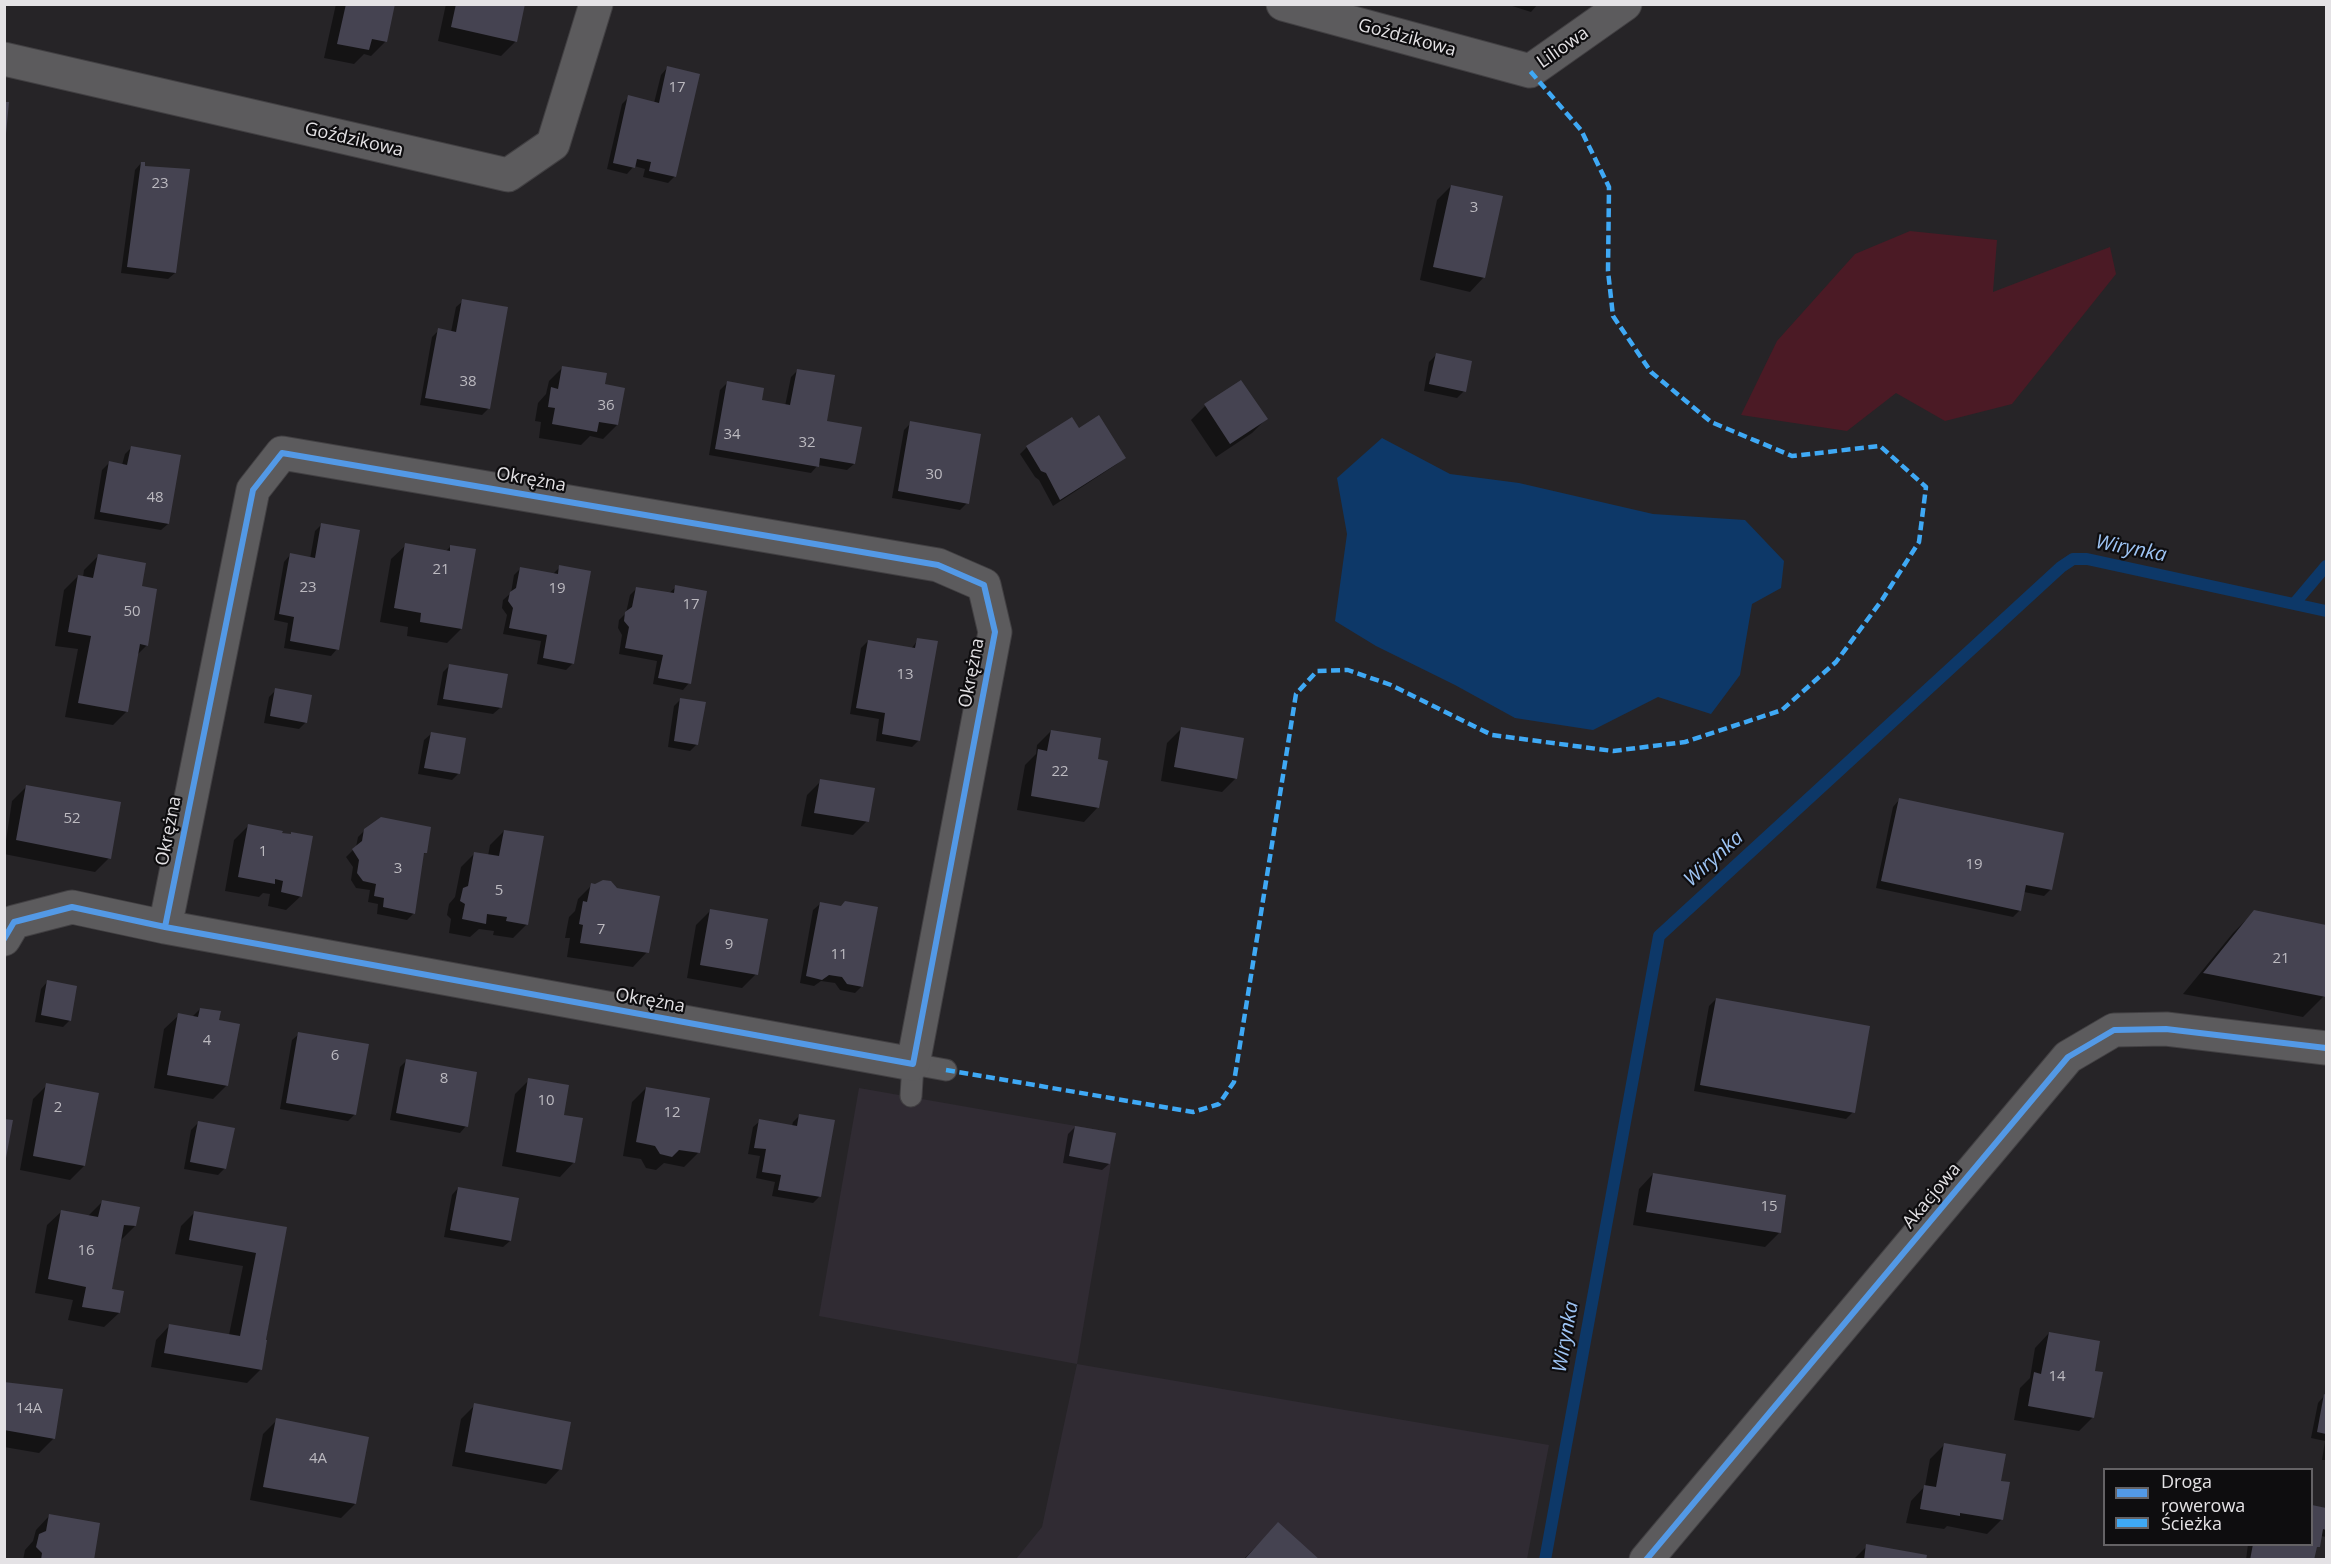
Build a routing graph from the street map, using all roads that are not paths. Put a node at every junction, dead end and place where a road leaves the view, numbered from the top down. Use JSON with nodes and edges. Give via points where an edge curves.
{"nodes":[{"id":1,"x":597,"y":4,"type":"edge"},
{"id":2,"x":1283,"y":4,"type":"edge"},
{"id":3,"x":1625,"y":4,"type":"edge"},
{"id":4,"x":4,"y":59,"type":"edge"},
{"id":5,"x":1530,"y":71,"type":"joint"},
{"id":6,"x":165,"y":927,"type":"junction"},
{"id":7,"x":4,"y":939,"type":"edge"},
{"id":8,"x":2326,"y":1048,"type":"edge"},
{"id":9,"x":913,"y":1064,"type":"junction"},
{"id":10,"x":946,"y":1070,"type":"dead end"},
{"id":11,"x":911,"y":1096,"type":"dead end"},
{"id":12,"x":1646,"y":1560,"type":"edge"}],
"edges":[{"from":1,"to":4,"type":"street","name":"Goździkowa","via":[[553,144],[508,175]]},
{"from":2,"to":5,"type":"street","name":"Goździkowa"},
{"from":3,"to":5,"type":"street","name":"Liliowa"},
{"from":6,"to":7,"type":"street","name":"Okrężna","via":[[72,907],[14,922]]},
{"from":6,"to":9,"type":"street","name":"Okrężna"},
{"from":6,"to":9,"type":"street","name":"Okrężna","via":[[253,490],[282,453],[938,565],[984,585],[995,632]]},
{"from":8,"to":12,"type":"street","name":"Akacjowa","via":[[2166,1029],[2114,1030],[2068,1057]]},
{"from":9,"to":10,"type":"lane"},
{"from":9,"to":11,"type":"lane"}]}
